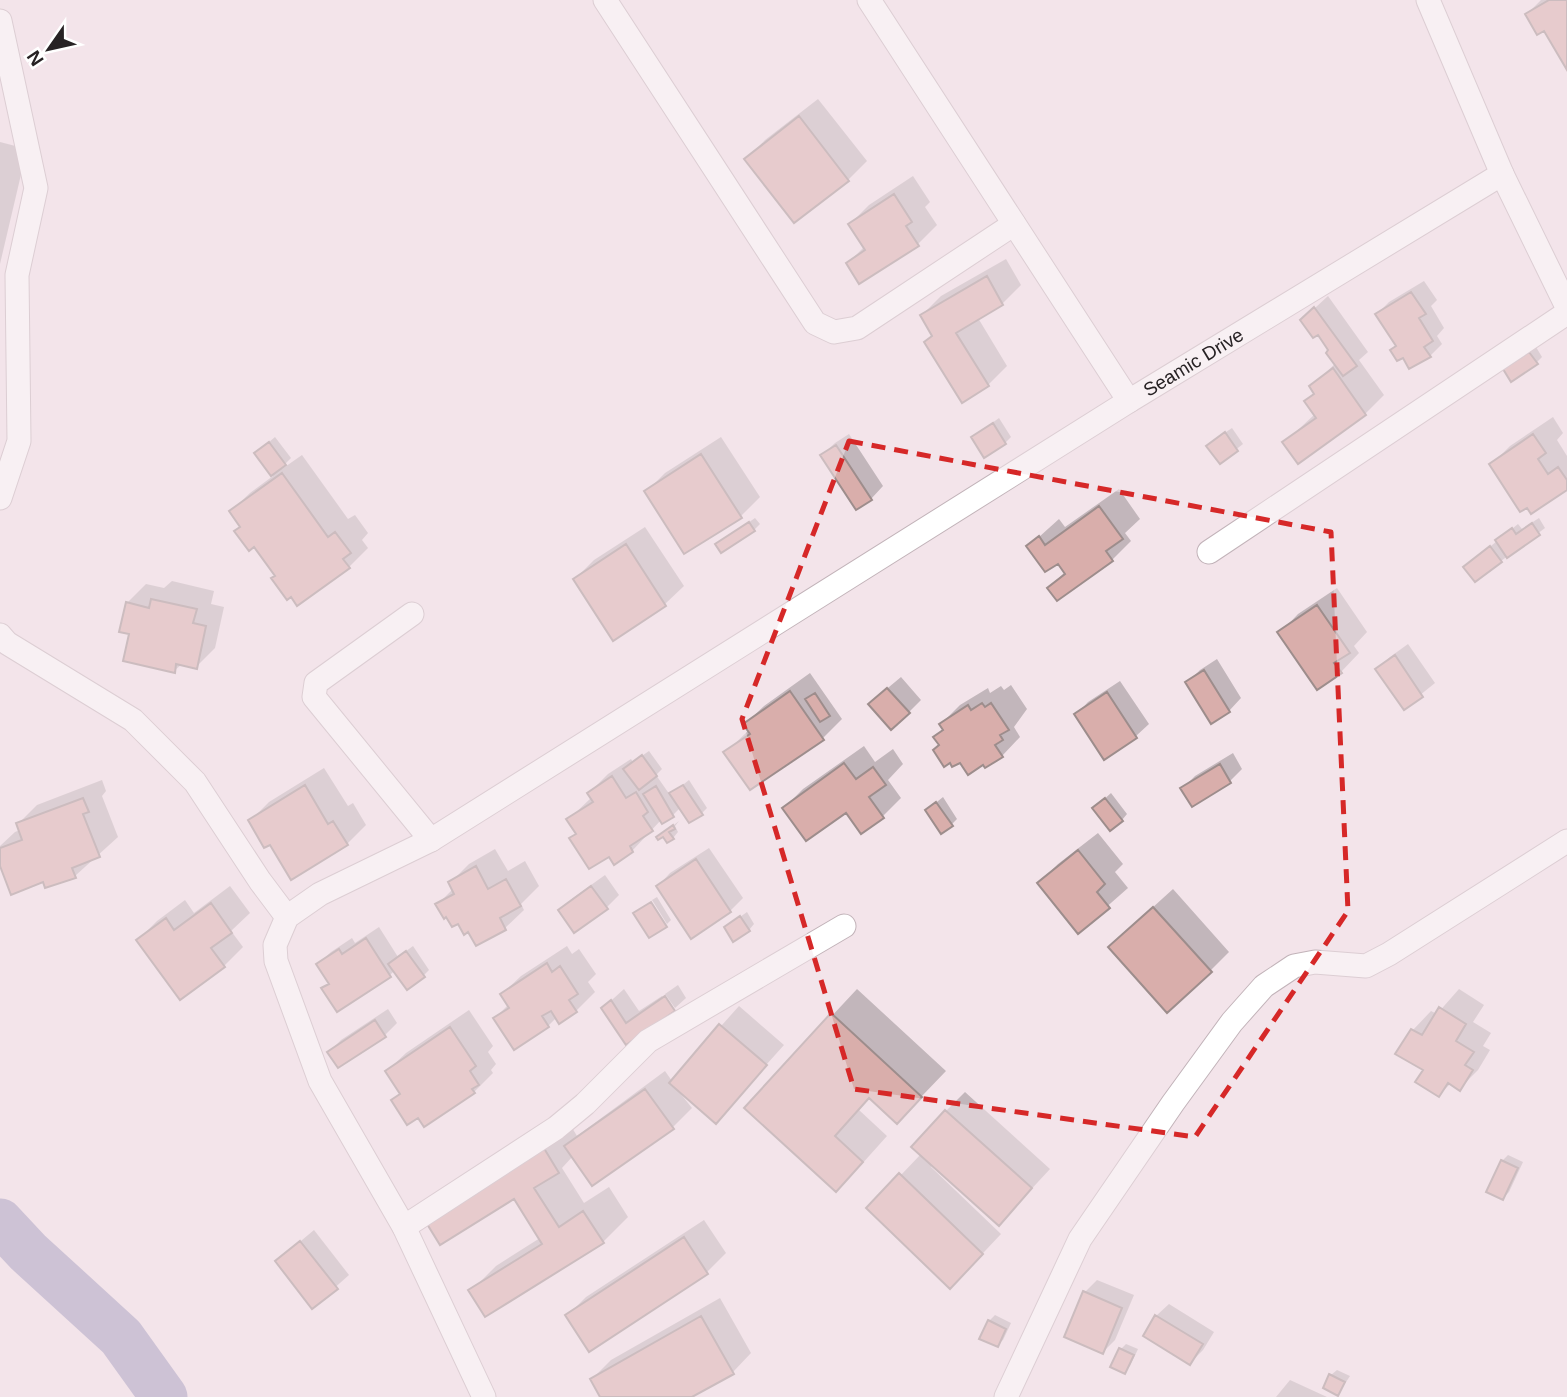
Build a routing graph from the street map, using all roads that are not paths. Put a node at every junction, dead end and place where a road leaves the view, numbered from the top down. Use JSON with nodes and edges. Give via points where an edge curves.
{"nodes":[{"id":1,"x":606,"y":0,"type":"edge"},
{"id":2,"x":869,"y":0,"type":"edge"},
{"id":3,"x":1428,"y":0,"type":"edge"},
{"id":4,"x":0,"y":21,"type":"edge"},
{"id":5,"x":1502,"y":174,"type":"junction"},
{"id":6,"x":1014,"y":223,"type":"junction"},
{"id":7,"x":1567,"y":307,"type":"edge"},
{"id":8,"x":1567,"y":313,"type":"edge"},
{"id":9,"x":1129,"y":401,"type":"junction"},
{"id":10,"x":0,"y":498,"type":"edge"},
{"id":11,"x":1209,"y":552,"type":"dead end"},
{"id":12,"x":412,"y":614,"type":"dead end"},
{"id":13,"x":0,"y":635,"type":"edge"},
{"id":14,"x":431,"y":840,"type":"junction"},
{"id":15,"x":1567,"y":841,"type":"edge"},
{"id":16,"x":287,"y":917,"type":"junction"},
{"id":17,"x":844,"y":926,"type":"dead end"},
{"id":18,"x":404,"y":1227,"type":"junction"},
{"id":19,"x":484,"y":1397,"type":"edge"},
{"id":20,"x":1006,"y":1397,"type":"edge"}],
"edges":[{"from":1,"to":6,"type":"street","via":[[815,323],[834,332],[857,328]]},
{"from":2,"to":6,"type":"street","name":"Seamic Drive"},
{"from":3,"to":5,"type":"street"},
{"from":4,"to":10,"type":"street","via":[[36,188],[16,275],[19,442]]},
{"from":5,"to":7,"type":"street"},
{"from":5,"to":9,"type":"street","name":"Seamic Drive"},
{"from":6,"to":9,"type":"street","name":"Seamic Drive"},
{"from":8,"to":11,"type":"street"},
{"from":9,"to":14,"type":"street"},
{"from":12,"to":14,"type":"street","via":[[316,683],[314,697]]},
{"from":13,"to":16,"type":"street","via":[[133,720],[195,782]]},
{"from":14,"to":16,"type":"street","via":[[320,894]]},
{"from":15,"to":20,"type":"street","via":[[1366,966],[1315,962],[1294,966],[1264,986],[1180,1093],[1080,1239]]},
{"from":16,"to":18,"type":"street","via":[[275,944],[276,961],[320,1081]]},
{"from":17,"to":18,"type":"street","via":[[648,1041],[556,1128]]},
{"from":18,"to":19,"type":"street"}]}
